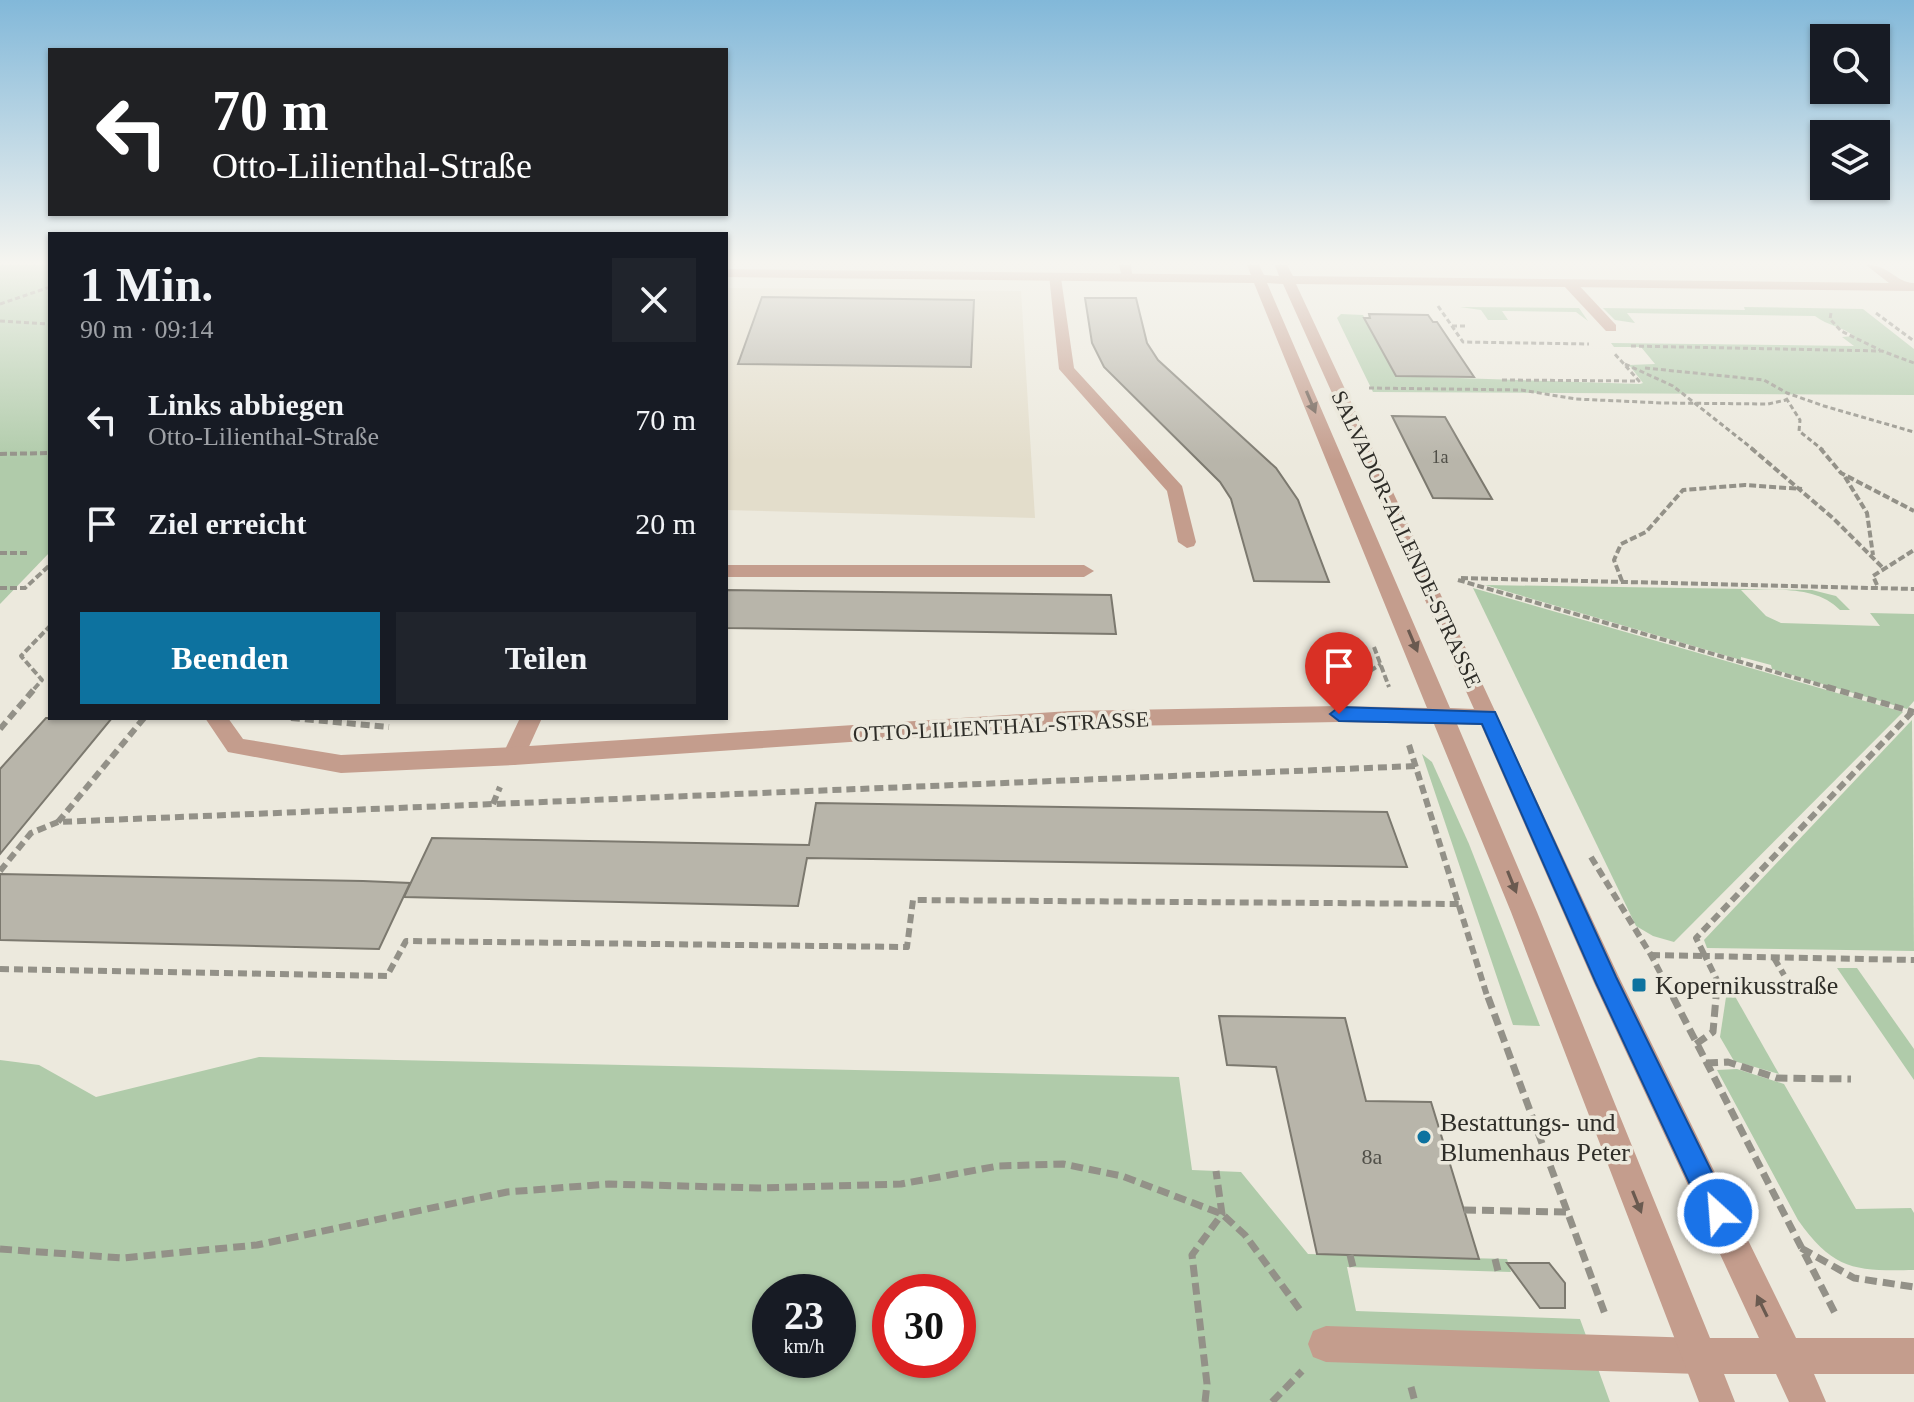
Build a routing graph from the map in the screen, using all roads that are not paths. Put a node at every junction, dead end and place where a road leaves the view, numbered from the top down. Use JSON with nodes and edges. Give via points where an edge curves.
{"nodes":[{"id":1,"x":1061,"y":330,"type":"edge"},
{"id":2,"x":1281,"y":330,"type":"edge"},
{"id":3,"x":1312,"y":330,"type":"edge"},
{"id":4,"x":1187,"y":542,"type":"dead end"},
{"id":5,"x":728,"y":571,"type":"edge"},
{"id":6,"x":1084,"y":571,"type":"dead end"},
{"id":7,"x":1444,"y":716,"type":"junction"},
{"id":8,"x":1489,"y":717,"type":"junction"},
{"id":9,"x":217,"y":720,"type":"edge"},
{"id":10,"x":530,"y":720,"type":"edge"},
{"id":11,"x":514,"y":756,"type":"junction"},
{"id":12,"x":1326,"y":1344,"type":"road end"},
{"id":13,"x":1698,"y":1356,"type":"junction"},
{"id":14,"x":1914,"y":1356,"type":"edge"},
{"id":15,"x":1787,"y":1357,"type":"junction"},
{"id":16,"x":1717,"y":1402,"type":"edge"},
{"id":17,"x":1808,"y":1402,"type":"edge"}],
"edges":[{"from":1,"to":4,"type":"street","via":[[1067,369],[1176,490]]},
{"from":2,"to":7,"type":"street","name":"SALVADOR-ALLENDE-STRASSE","one_way":true},
{"from":3,"to":8,"type":"street","name":"SALVADOR-ALLENDE-STRASSE"},
{"from":5,"to":6,"type":"street"},
{"from":7,"to":8,"type":"street","name":"OTTO-LILIENTHAL-STRASSE"},
{"from":7,"to":11,"type":"street","name":"OTTO-LILIENTHAL-STRASSE","via":[[1070,719]]},
{"from":7,"to":13,"type":"street","name":"SALVADOR-ALLENDE-STRASSE","one_way":true},
{"from":15,"to":8,"type":"street","name":"SALVADOR-ALLENDE-STRASSE","one_way":true,"via":[[1608,983]]},
{"from":9,"to":11,"type":"street","name":"OTTO-LILIENTHAL-STRASSE","via":[[236,746],[341,764]]},
{"from":10,"to":11,"type":"street"},
{"from":12,"to":13,"type":"street"},
{"from":13,"to":15,"type":"street"},
{"from":13,"to":16,"type":"street","name":"SALVADOR-ALLENDE-STRASSE"},
{"from":14,"to":15,"type":"street"},
{"from":15,"to":17,"type":"street","name":"SALVADOR-ALLENDE-STRASSE"}]}
